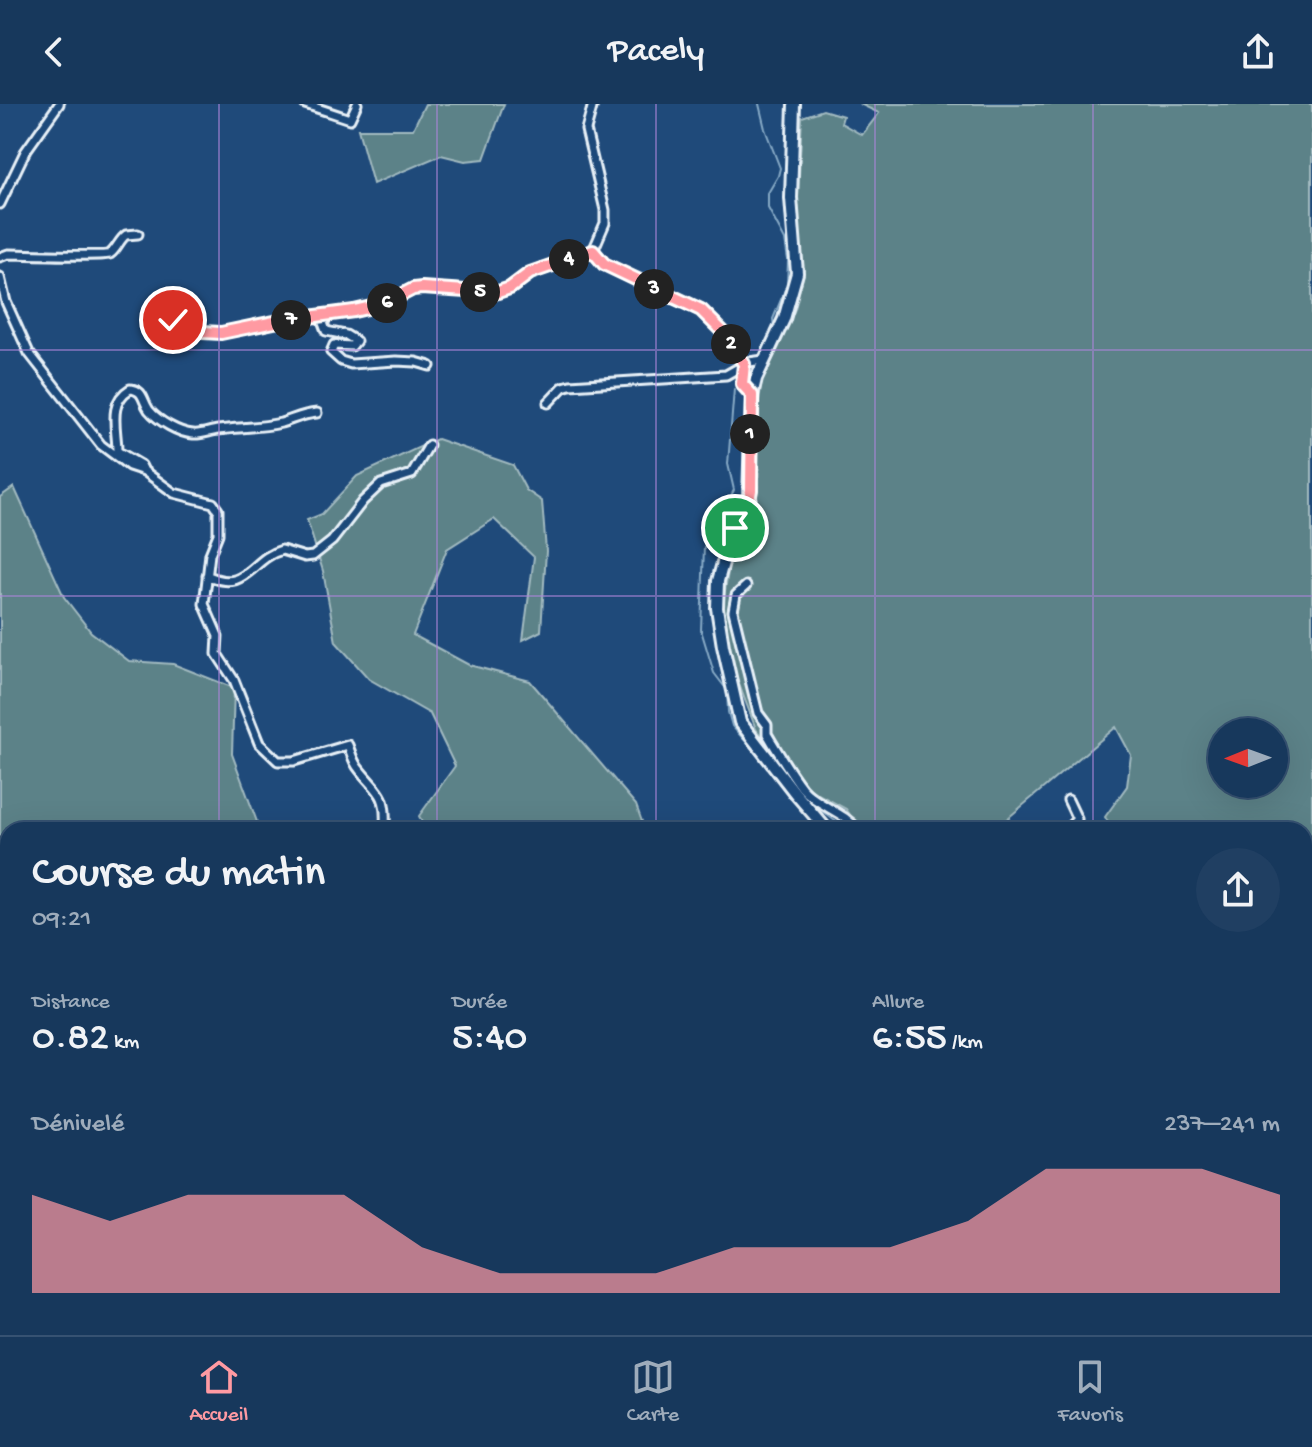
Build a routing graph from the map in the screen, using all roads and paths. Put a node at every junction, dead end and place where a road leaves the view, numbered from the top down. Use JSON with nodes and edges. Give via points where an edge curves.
{"nodes":[{"id":1,"x":59,"y":104,"type":"edge"},
{"id":2,"x":305,"y":104,"type":"edge"},
{"id":3,"x":357,"y":104,"type":"edge"},
{"id":4,"x":593,"y":104,"type":"edge"},
{"id":5,"x":794,"y":104,"type":"edge"},
{"id":6,"x":0,"y":204,"type":"edge"},
{"id":7,"x":138,"y":234,"type":"dead end"},
{"id":8,"x":593,"y":251,"type":"junction"},
{"id":9,"x":0,"y":257,"type":"edge"},
{"id":10,"x":0,"y":277,"type":"edge"},
{"id":11,"x":328,"y":316,"type":"junction"},
{"id":12,"x":148,"y":320,"type":"dead end"},
{"id":13,"x":764,"y":360,"type":"junction"},
{"id":14,"x":744,"y":364,"type":"junction"},
{"id":15,"x":430,"y":366,"type":"dead end"},
{"id":16,"x":726,"y":375,"type":"junction"},
{"id":17,"x":742,"y":384,"type":"junction"},
{"id":18,"x":752,"y":395,"type":"junction"},
{"id":19,"x":548,"y":403,"type":"dead end"},
{"id":20,"x":317,"y":413,"type":"dead end"},
{"id":21,"x":429,"y":445,"type":"dead end"},
{"id":22,"x":144,"y":471,"type":"junction"},
{"id":23,"x":207,"y":575,"type":"junction"},
{"id":24,"x":746,"y":586,"type":"dead end"},
{"id":25,"x":798,"y":790,"type":"junction"},
{"id":26,"x":1068,"y":800,"type":"dead end"},
{"id":27,"x":385,"y":822,"type":"edge"},
{"id":28,"x":821,"y":822,"type":"edge"},
{"id":29,"x":849,"y":822,"type":"edge"},
{"id":30,"x":1074,"y":822,"type":"edge"}],
"edges":[{"from":1,"to":6,"type":"street","via":[[25,152]]},
{"from":2,"to":3,"type":"street","via":[[350,119]]},
{"from":4,"to":8,"type":"street","via":[[586,130],[605,210]]},
{"from":5,"to":13,"type":"main road","via":[[791,198],[797,273],[784,319]]},
{"from":7,"to":9,"type":"street","via":[[126,235],[105,256]]},
{"from":8,"to":11,"type":"street","via":[[530,273],[495,293],[413,289],[384,304]]},
{"from":8,"to":14,"type":"street","via":[[604,264],[701,310]]},
{"from":10,"to":22,"type":"street","via":[[29,353],[101,445]]},
{"from":11,"to":12,"type":"street","via":[[212,334],[173,320]]},
{"from":11,"to":15,"type":"street","via":[[323,323],[326,331],[356,341],[352,346],[334,345],[331,352],[341,361]]},
{"from":13,"to":14,"type":"street"},
{"from":13,"to":18,"type":"main road"},
{"from":14,"to":16,"type":"street"},
{"from":14,"to":17,"type":"street"},
{"from":16,"to":17,"type":"street"},
{"from":16,"to":19,"type":"street","via":[[570,385]]},
{"from":17,"to":18,"type":"street"},
{"from":18,"to":25,"type":"main road","via":[[749,500],[729,541],[717,608],[740,722]]},
{"from":20,"to":22,"type":"street","via":[[266,426],[194,434],[155,416],[138,391],[130,389],[114,410],[117,451]]},
{"from":21,"to":23,"type":"street","via":[[412,474],[381,484],[313,556],[282,550],[234,581]]},
{"from":22,"to":23,"type":"street","via":[[174,493],[213,503],[218,510],[218,534]]},
{"from":23,"to":27,"type":"street","via":[[204,604],[218,636],[217,654],[234,680],[259,743],[278,761],[348,745],[358,768],[379,788]]},
{"from":24,"to":25,"type":"street","via":[[736,595],[733,611],[755,703]]},
{"from":25,"to":28,"type":"main road"},
{"from":25,"to":29,"type":"street"},
{"from":26,"to":30,"type":"street"}]}
